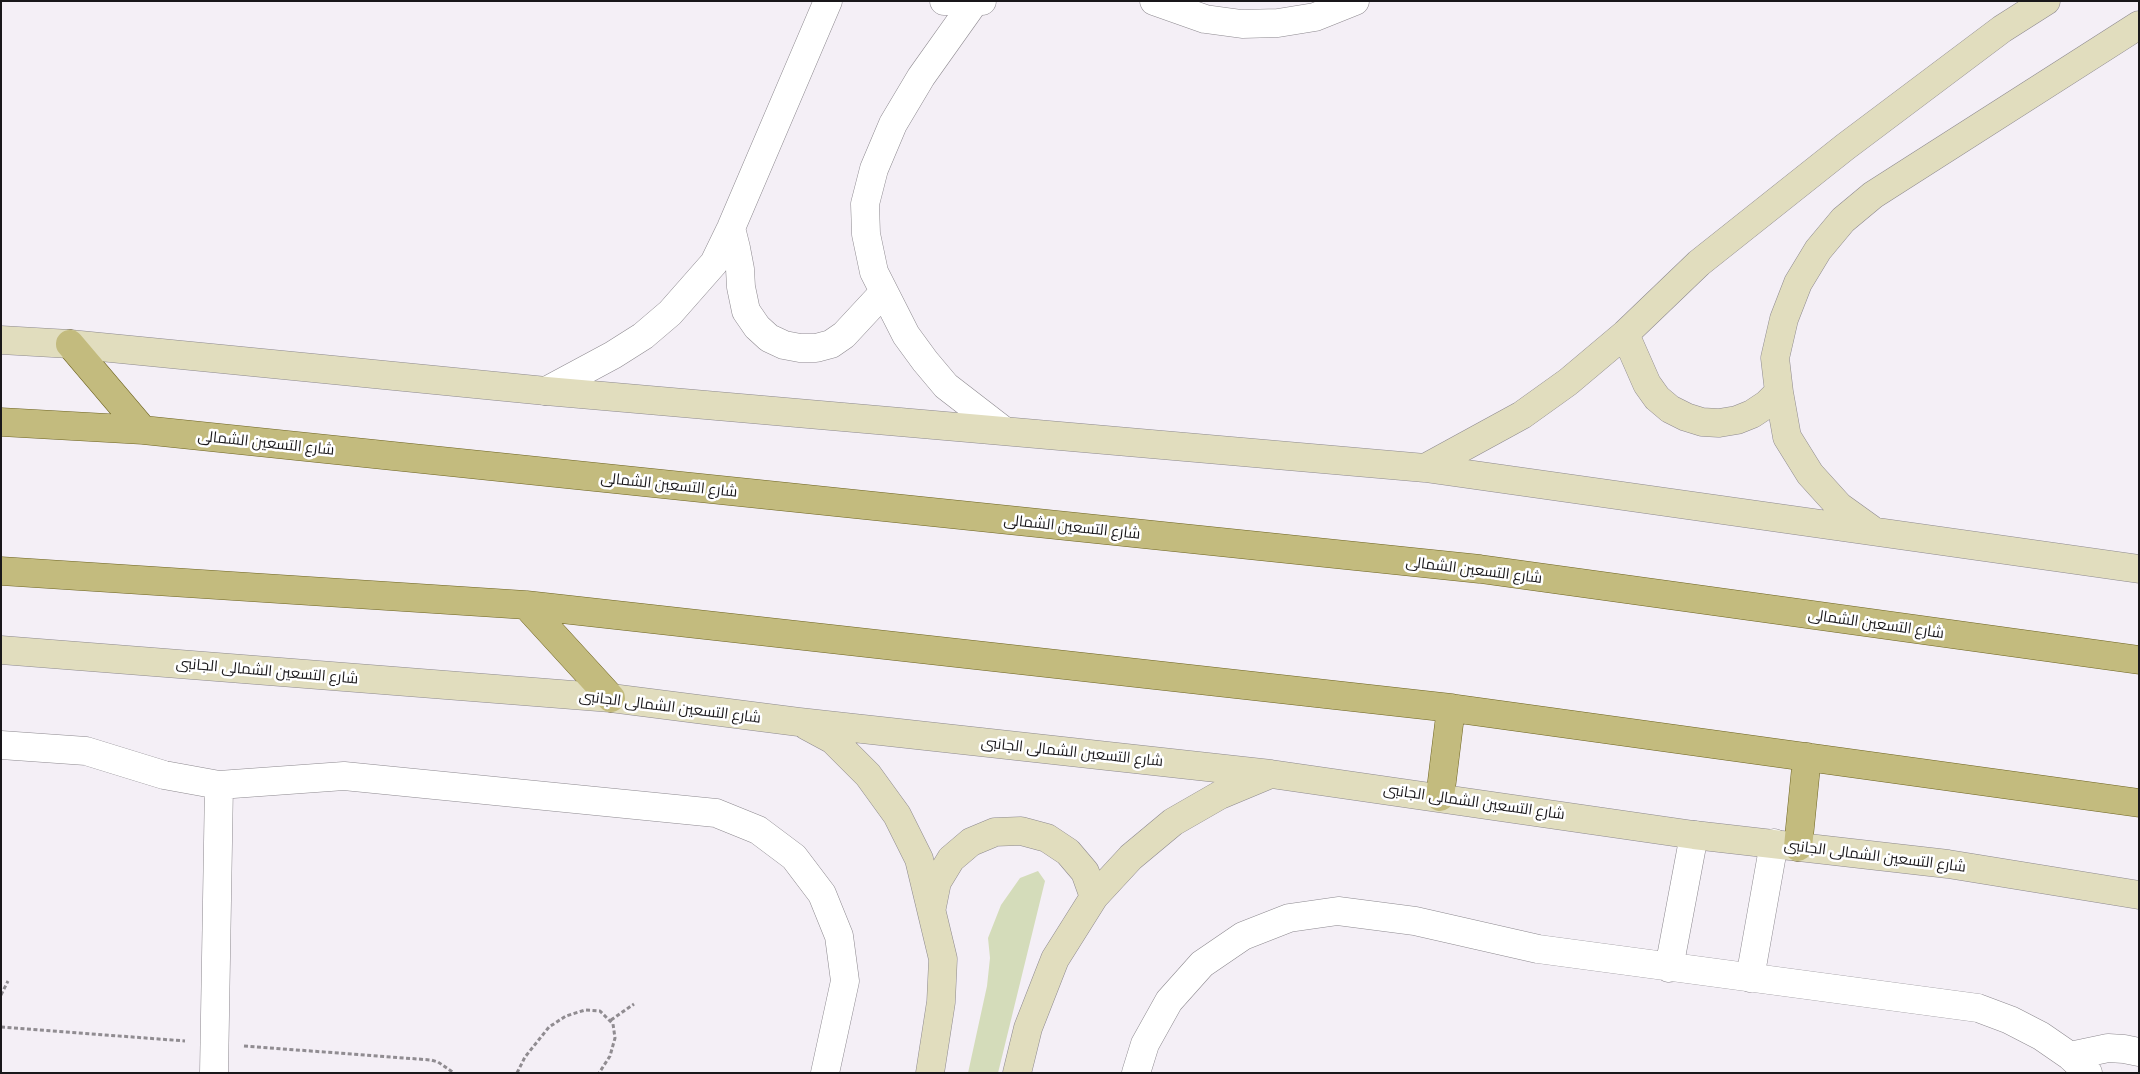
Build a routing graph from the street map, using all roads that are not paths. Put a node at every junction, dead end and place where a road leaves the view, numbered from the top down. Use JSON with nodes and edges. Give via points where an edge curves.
{"nodes":[{"id":1,"x":828,"y":1,"type":"edge"},
{"id":2,"x":944,"y":1,"type":"edge"},
{"id":3,"x":1154,"y":1,"type":"edge"},
{"id":4,"x":1355,"y":1,"type":"edge"},
{"id":5,"x":2046,"y":1,"type":"edge"},
{"id":6,"x":977,"y":2,"type":"edge"},
{"id":7,"x":2139,"y":25,"type":"edge"},
{"id":8,"x":731,"y":228,"type":"junction"},
{"id":9,"x":883,"y":293,"type":"junction"},
{"id":10,"x":1625,"y":334,"type":"junction"},
{"id":11,"x":1,"y":340,"type":"edge"},
{"id":12,"x":70,"y":344,"type":"junction"},
{"id":13,"x":546,"y":391,"type":"junction"},
{"id":14,"x":1779,"y":392,"type":"junction"},
{"id":15,"x":1,"y":422,"type":"edge"},
{"id":16,"x":143,"y":430,"type":"junction"},
{"id":17,"x":1003,"y":430,"type":"junction"},
{"id":18,"x":1425,"y":468,"type":"junction"},
{"id":19,"x":1874,"y":531,"type":"junction"},
{"id":20,"x":2139,"y":569,"type":"edge"},
{"id":21,"x":1,"y":571,"type":"edge"},
{"id":22,"x":526,"y":606,"type":"junction"},
{"id":23,"x":1,"y":650,"type":"edge"},
{"id":24,"x":2139,"y":660,"type":"edge"},
{"id":25,"x":611,"y":698,"type":"junction"},
{"id":26,"x":1451,"y":708,"type":"junction"},
{"id":27,"x":799,"y":722,"type":"junction"},
{"id":28,"x":1,"y":745,"type":"edge"},
{"id":29,"x":1807,"y":757,"type":"junction"},
{"id":30,"x":1270,"y":774,"type":"junction"},
{"id":31,"x":219,"y":785,"type":"junction"},
{"id":32,"x":1440,"y":797,"type":"junction"},
{"id":33,"x":2139,"y":803,"type":"edge"},
{"id":34,"x":1694,"y":835,"type":"junction"},
{"id":35,"x":1786,"y":845,"type":"junction"},
{"id":36,"x":2139,"y":895,"type":"edge"},
{"id":37,"x":1094,"y":897,"type":"junction"},
{"id":38,"x":932,"y":907,"type":"junction"},
{"id":39,"x":1669,"y":968,"type":"junction"},
{"id":40,"x":1750,"y":978,"type":"junction"},
{"id":41,"x":2139,"y":1052,"type":"edge"},
{"id":42,"x":2079,"y":1064,"type":"edge"},
{"id":43,"x":214,"y":1073,"type":"edge"},
{"id":44,"x":825,"y":1073,"type":"edge"},
{"id":45,"x":930,"y":1073,"type":"edge"},
{"id":46,"x":1017,"y":1073,"type":"edge"},
{"id":47,"x":1136,"y":1073,"type":"edge"}],
"edges":[{"from":1,"to":8,"type":"street"},
{"from":2,"to":6,"type":"street"},
{"from":3,"to":4,"type":"street","via":[[1205,19],[1242,24],[1315,17]]},
{"from":5,"to":10,"type":"street","via":[[2002,28],[1699,263]]},
{"from":6,"to":9,"type":"street","via":[[921,77],[893,124],[874,169],[865,204],[866,234],[874,272]]},
{"from":7,"to":14,"type":"street","via":[[1873,195],[1843,220],[1818,250],[1798,283],[1784,319],[1775,358]]},
{"from":8,"to":9,"type":"street","via":[[746,311],[769,338],[784,345],[816,348],[831,344],[844,335]]},
{"from":8,"to":13,"type":"street","via":[[714,263],[670,313],[613,355]]},
{"from":9,"to":17,"type":"street","via":[[906,335],[936,374],[962,400]]},
{"from":10,"to":14,"type":"street","via":[[1647,384],[1657,398],[1686,417],[1702,422],[1737,420],[1752,414]]},
{"from":10,"to":18,"type":"street","via":[[1522,415]]},
{"from":11,"to":12,"type":"street"},
{"from":12,"to":13,"type":"street"},
{"from":12,"to":16,"type":"main road"},
{"from":13,"to":17,"type":"street"},
{"from":14,"to":19,"type":"street","via":[[1787,437],[1810,474],[1839,506]]},
{"from":15,"to":16,"type":"main road","name":"شارع التسعين الشمالى"},
{"from":16,"to":24,"type":"main road","name":"شارع التسعين الشمالى","via":[[1480,569]]},
{"from":17,"to":18,"type":"street"},
{"from":18,"to":19,"type":"street"},
{"from":19,"to":20,"type":"street"},
{"from":21,"to":22,"type":"main road"},
{"from":22,"to":25,"type":"main road"},
{"from":22,"to":26,"type":"main road"},
{"from":23,"to":25,"type":"street","name":"شارع التسعين الشمالى الجانبى"},
{"from":25,"to":27,"type":"street","name":"شارع التسعين الشمالى الجانبى"},
{"from":26,"to":29,"type":"main road"},
{"from":26,"to":32,"type":"main road"},
{"from":27,"to":30,"type":"street","name":"شارع التسعين الشمالى الجانبى"},
{"from":27,"to":38,"type":"street","via":[[833,740],[868,775],[897,814],[919,859]]},
{"from":28,"to":31,"type":"street","via":[[86,751],[164,775]]},
{"from":29,"to":33,"type":"main road"},
{"from":29,"to":35,"type":"main road"},
{"from":30,"to":32,"type":"street","name":"شارع التسعين الشمالى الجانبى"},
{"from":30,"to":37,"type":"street","via":[[1220,795],[1173,822],[1131,857]]},
{"from":31,"to":43,"type":"street"},
{"from":31,"to":44,"type":"street","via":[[344,776],[716,813],[758,830],[800,864],[822,894],[839,936],[845,981]]},
{"from":32,"to":34,"type":"street","name":"شارع التسعين الشمالى الجانبى"},
{"from":34,"to":35,"type":"street","name":"شارع التسعين الشمالى الجانبى"},
{"from":34,"to":39,"type":"street"},
{"from":35,"to":36,"type":"street","name":"شارع التسعين الشمالى الجانبى","via":[[1948,864]]},
{"from":35,"to":40,"type":"street"},
{"from":37,"to":38,"type":"street","via":[[1085,872],[1068,852],[1046,838],[1021,830],[995,832],[971,842],[951,859],[937,882]]},
{"from":37,"to":46,"type":"street","via":[[1054,959],[1028,1028]]},
{"from":38,"to":45,"type":"street","via":[[943,958],[941,1002]]},
{"from":39,"to":40,"type":"street"},
{"from":39,"to":47,"type":"street","via":[[1538,949],[1415,922],[1338,912],[1289,918],[1242,936],[1202,964],[1169,1001],[1144,1044]]},
{"from":40,"to":42,"type":"street","via":[[1978,1008],[2041,1036]]},
{"from":41,"to":42,"type":"street","via":[[2108,1048]]}]}
